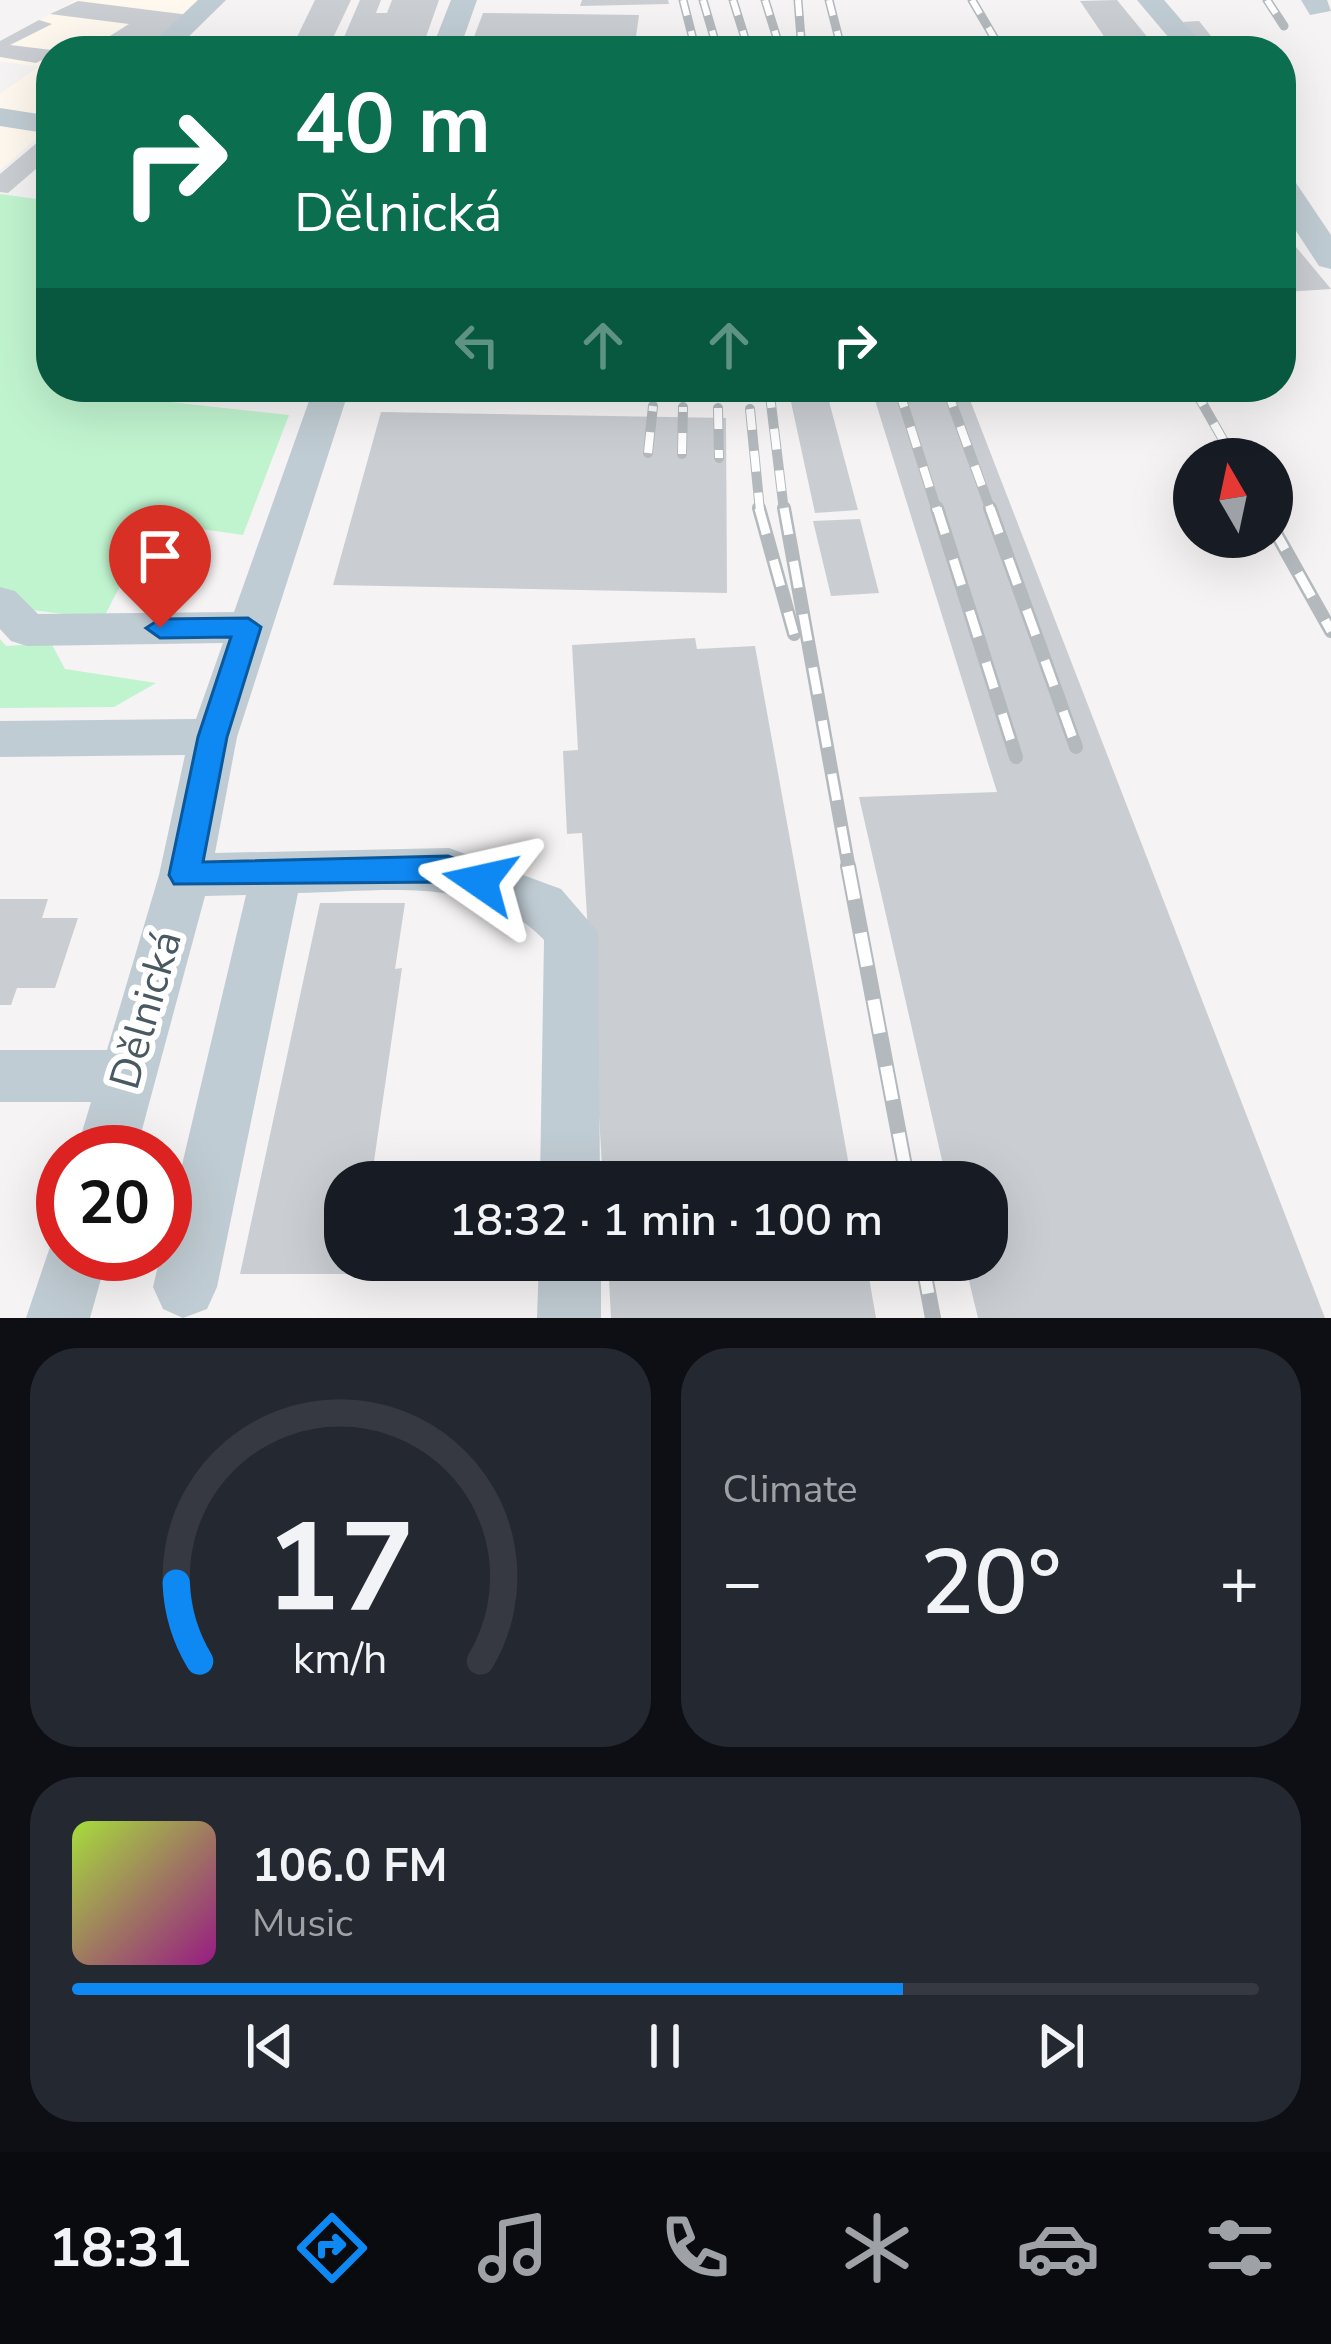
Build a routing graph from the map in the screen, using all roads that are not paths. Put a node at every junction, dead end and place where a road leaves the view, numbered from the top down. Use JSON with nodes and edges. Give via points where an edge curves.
{"nodes":[{"id":1,"x":213,"y":0,"type":"edge"},
{"id":2,"x":464,"y":0,"type":"edge"},
{"id":3,"x":1150,"y":0,"type":"edge"},
{"id":4,"x":174,"y":36,"type":"edge"},
{"id":5,"x":451,"y":36,"type":"edge"},
{"id":6,"x":1181,"y":36,"type":"edge"},
{"id":7,"x":0,"y":117,"type":"edge"},
{"id":8,"x":36,"y":123,"type":"edge"},
{"id":9,"x":1296,"y":206,"type":"edge"},
{"id":10,"x":1331,"y":259,"type":"edge"},
{"id":11,"x":327,"y":402,"type":"edge"},
{"id":12,"x":0,"y":602,"type":"edge"},
{"id":13,"x":248,"y":627,"type":"junction"},
{"id":14,"x":213,"y":737,"type":"junction"},
{"id":15,"x":0,"y":739,"type":"edge"},
{"id":16,"x":277,"y":873,"type":"junction"},
{"id":17,"x":185,"y":875,"type":"junction"},
{"id":18,"x":0,"y":1076,"type":"edge"},
{"id":19,"x":127,"y":1076,"type":"junction"},
{"id":20,"x":113,"y":1125,"type":"edge"},
{"id":21,"x":570,"y":1161,"type":"edge"},
{"id":22,"x":68,"y":1281,"type":"edge"},
{"id":23,"x":569,"y":1281,"type":"edge"},
{"id":24,"x":185,"y":1288,"type":"dead end"},
{"id":25,"x":58,"y":1318,"type":"edge"},
{"id":26,"x":568,"y":1318,"type":"edge"}],
"edges":[{"from":1,"to":4,"type":"street"},
{"from":2,"to":5,"type":"street"},
{"from":3,"to":6,"type":"street"},
{"from":7,"to":8,"type":"street"},
{"from":9,"to":10,"type":"street"},
{"from":11,"to":13,"type":"street","name":"Dělnická"},
{"from":12,"to":13,"type":"street","via":[[27,630]]},
{"from":13,"to":14,"type":"street","name":"Dělnická"},
{"from":14,"to":15,"type":"street"},
{"from":14,"to":17,"type":"street","name":"Dělnická"},
{"from":16,"to":17,"type":"street"},
{"from":16,"to":21,"type":"street","via":[[448,869],[543,904],[571,932]]},
{"from":16,"to":24,"type":"street"},
{"from":17,"to":19,"type":"street","name":"Dělnická"},
{"from":18,"to":19,"type":"street"},
{"from":19,"to":20,"type":"street","name":"Dělnická"},
{"from":22,"to":25,"type":"street"},
{"from":23,"to":26,"type":"street"}]}
